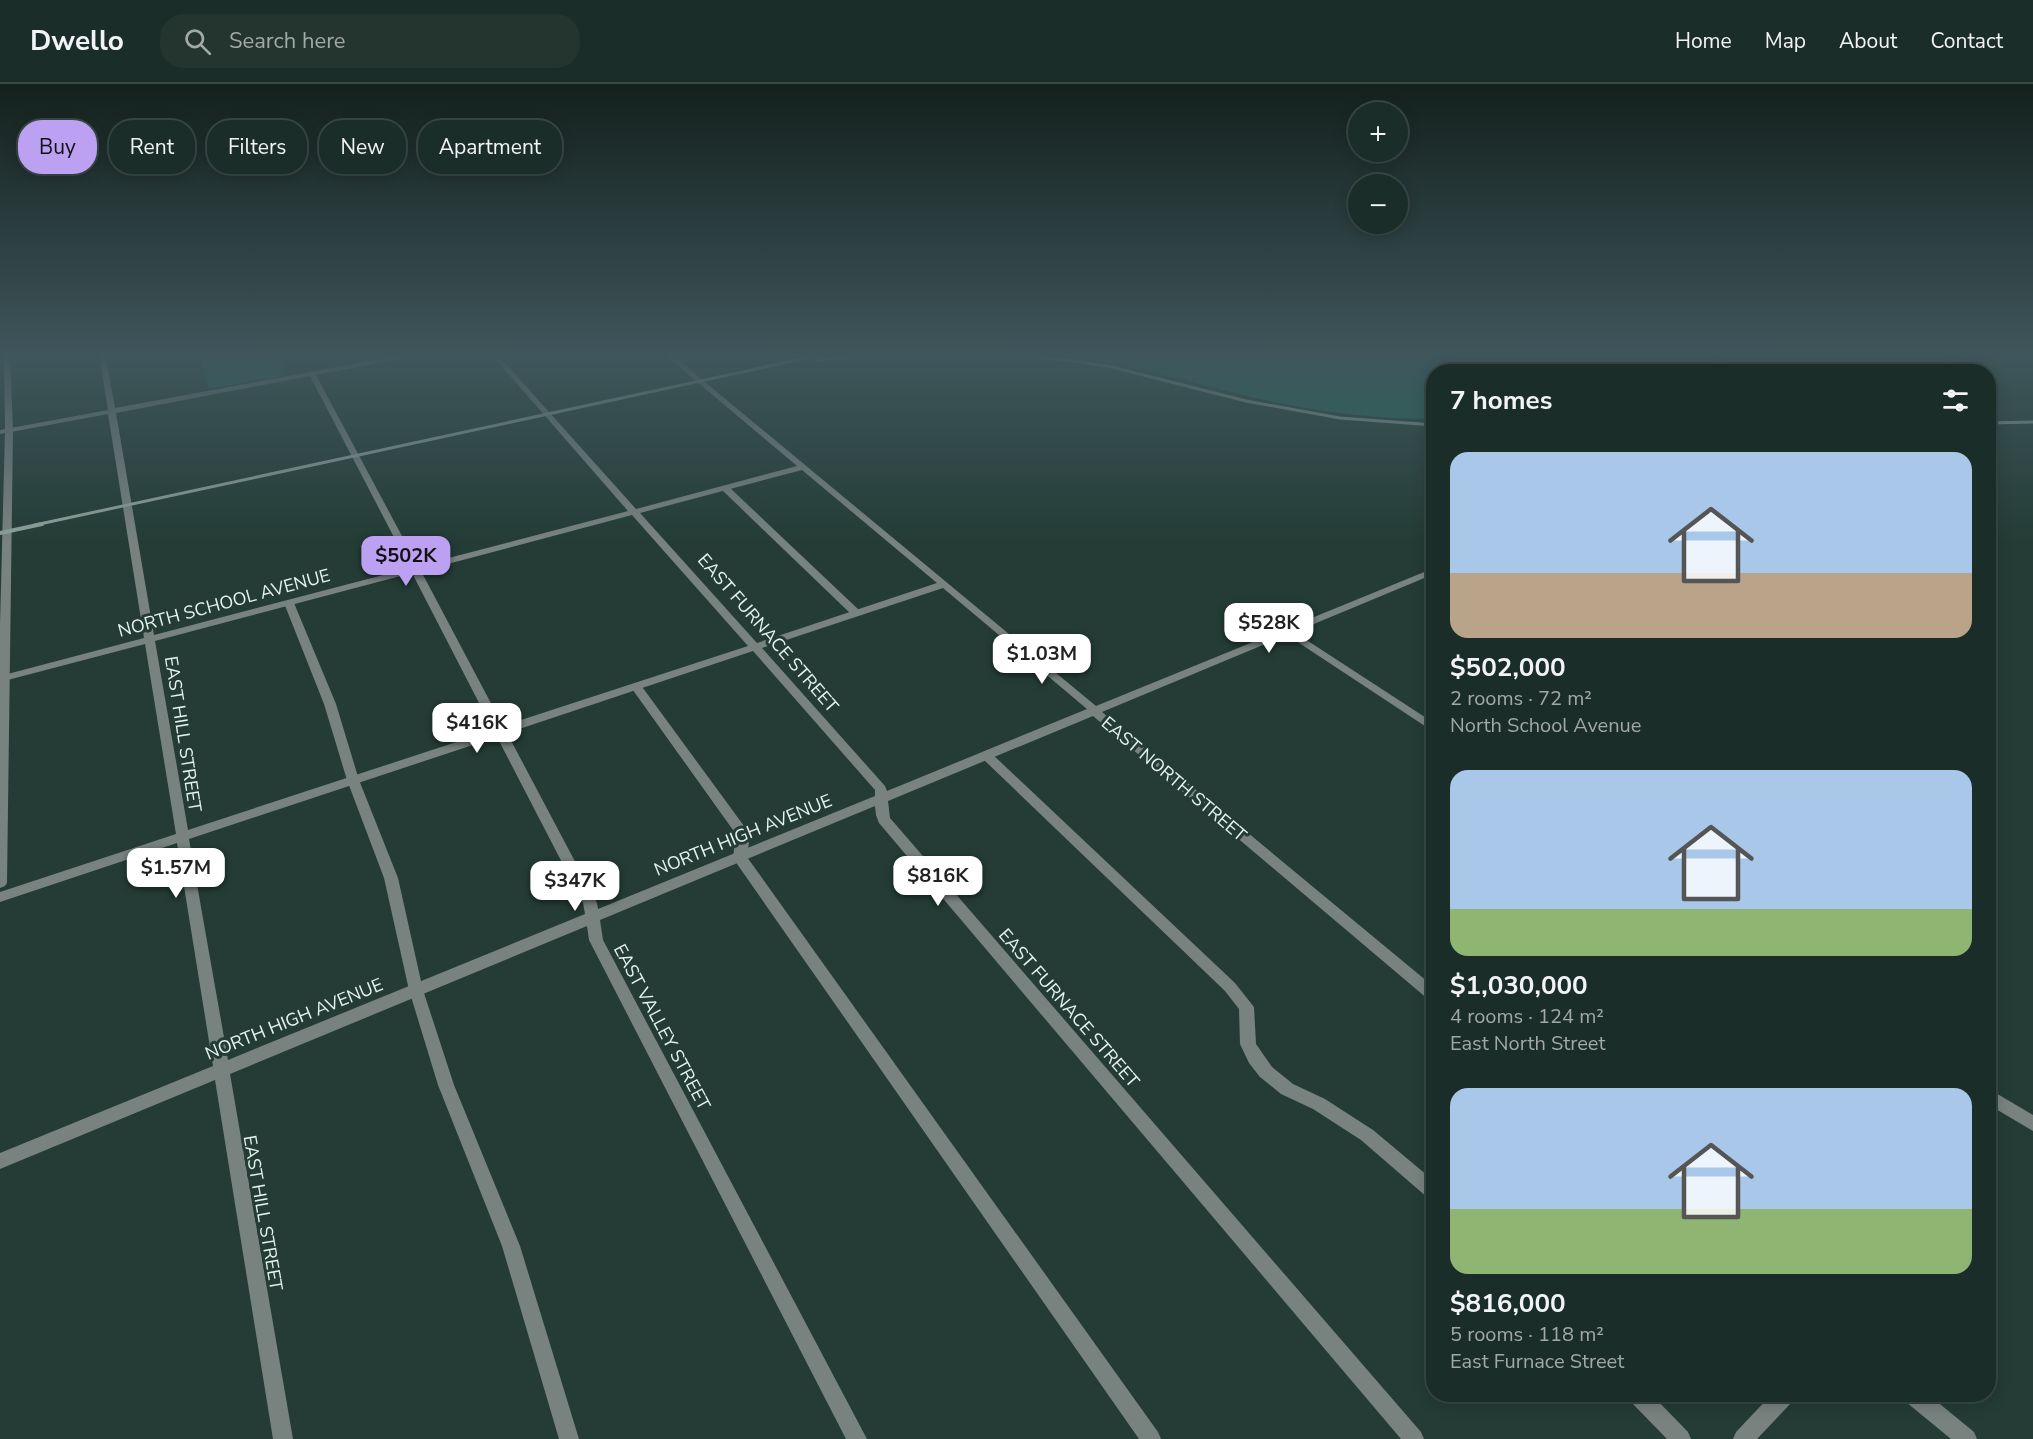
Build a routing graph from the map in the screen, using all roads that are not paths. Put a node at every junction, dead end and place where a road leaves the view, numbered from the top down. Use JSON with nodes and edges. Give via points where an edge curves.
{"nodes":[{"id":1,"x":81,"y":417,"type":"edge"},
{"id":2,"x":114,"y":417,"type":"edge"},
{"id":3,"x":335,"y":417,"type":"edge"},
{"id":4,"x":551,"y":417,"type":"edge"},
{"id":5,"x":744,"y":417,"type":"edge"},
{"id":6,"x":4,"y":432,"type":"edge"},
{"id":7,"x":804,"y":467,"type":"junction"},
{"id":8,"x":725,"y":488,"type":"junction"},
{"id":9,"x":636,"y":511,"type":"junction"},
{"id":10,"x":415,"y":570,"type":"junction"},
{"id":11,"x":1426,"y":574,"type":"edge"},
{"id":12,"x":945,"y":584,"type":"junction"},
{"id":13,"x":289,"y":603,"type":"junction"},
{"id":14,"x":856,"y":614,"type":"junction"},
{"id":15,"x":1288,"y":630,"type":"junction"},
{"id":16,"x":150,"y":640,"type":"junction"},
{"id":17,"x":756,"y":646,"type":"junction"},
{"id":18,"x":1,"y":679,"type":"edge"},
{"id":19,"x":636,"y":686,"type":"junction"},
{"id":20,"x":1094,"y":712,"type":"junction"},
{"id":21,"x":1426,"y":723,"type":"edge"},
{"id":22,"x":500,"y":731,"type":"junction"},
{"id":23,"x":987,"y":756,"type":"junction"},
{"id":24,"x":353,"y":780,"type":"junction"},
{"id":25,"x":880,"y":800,"type":"junction"},
{"id":26,"x":182,"y":836,"type":"junction"},
{"id":27,"x":740,"y":858,"type":"junction"},
{"id":28,"x":0,"y":883,"type":"edge"},
{"id":29,"x":0,"y":897,"type":"edge"},
{"id":30,"x":592,"y":918,"type":"junction"},
{"id":31,"x":1426,"y":989,"type":"edge"},
{"id":32,"x":416,"y":990,"type":"junction"},
{"id":33,"x":220,"y":1070,"type":"junction"},
{"id":34,"x":1996,"y":1100,"type":"edge"},
{"id":35,"x":2033,"y":1124,"type":"edge"},
{"id":36,"x":0,"y":1161,"type":"edge"},
{"id":37,"x":1426,"y":1185,"type":"edge"},
{"id":38,"x":1645,"y":1402,"type":"edge"},
{"id":39,"x":1778,"y":1402,"type":"edge"},
{"id":40,"x":1922,"y":1402,"type":"edge"},
{"id":41,"x":283,"y":1439,"type":"edge"},
{"id":42,"x":569,"y":1439,"type":"edge"},
{"id":43,"x":857,"y":1439,"type":"edge"},
{"id":44,"x":1151,"y":1439,"type":"edge"},
{"id":45,"x":1414,"y":1439,"type":"edge"},
{"id":46,"x":1681,"y":1439,"type":"edge"},
{"id":47,"x":1743,"y":1439,"type":"edge"},
{"id":48,"x":1967,"y":1439,"type":"edge"}],
"edges":[{"from":1,"to":6,"type":"street"},
{"from":2,"to":16,"type":"street","name":"EAST HILL STREET"},
{"from":3,"to":10,"type":"street","name":"EAST VALLEY STREET"},
{"from":4,"to":9,"type":"street","name":"EAST FURNACE STREET"},
{"from":5,"to":7,"type":"street","name":"EAST NORTH STREET"},
{"from":6,"to":18,"type":"street"},
{"from":7,"to":8,"type":"street","name":"NORTH SCHOOL AVENUE"},
{"from":7,"to":12,"type":"street","name":"EAST NORTH STREET"},
{"from":8,"to":9,"type":"street","name":"NORTH SCHOOL AVENUE"},
{"from":8,"to":14,"type":"street"},
{"from":9,"to":10,"type":"street","name":"NORTH SCHOOL AVENUE"},
{"from":9,"to":17,"type":"street","name":"EAST FURNACE STREET"},
{"from":10,"to":13,"type":"street","name":"NORTH SCHOOL AVENUE"},
{"from":10,"to":22,"type":"street","name":"EAST VALLEY STREET"},
{"from":11,"to":15,"type":"street","name":"NORTH HIGH AVENUE"},
{"from":12,"to":14,"type":"street"},
{"from":12,"to":20,"type":"street","name":"EAST NORTH STREET"},
{"from":13,"to":16,"type":"street","name":"NORTH SCHOOL AVENUE"},
{"from":13,"to":24,"type":"street","via":[[330,704]]},
{"from":14,"to":17,"type":"street"},
{"from":15,"to":20,"type":"street","name":"NORTH HIGH AVENUE"},
{"from":15,"to":21,"type":"street"},
{"from":16,"to":18,"type":"street","name":"NORTH SCHOOL AVENUE"},
{"from":16,"to":26,"type":"street","name":"EAST HILL STREET"},
{"from":17,"to":19,"type":"street"},
{"from":17,"to":25,"type":"street","name":"EAST FURNACE STREET","via":[[881,789]]},
{"from":18,"to":28,"type":"street"},
{"from":19,"to":22,"type":"street"},
{"from":19,"to":27,"type":"street","via":[[739,829]]},
{"from":20,"to":23,"type":"street","name":"NORTH HIGH AVENUE"},
{"from":20,"to":31,"type":"street","name":"EAST NORTH STREET"},
{"from":22,"to":24,"type":"street"},
{"from":22,"to":30,"type":"street","name":"EAST VALLEY STREET","via":[[590,903]]},
{"from":23,"to":25,"type":"street","name":"NORTH HIGH AVENUE"},
{"from":23,"to":37,"type":"street","via":[[1230,987],[1246,1007],[1248,1044],[1266,1072],[1287,1089],[1367,1135]]},
{"from":24,"to":26,"type":"street"},
{"from":24,"to":32,"type":"street","via":[[391,878]]},
{"from":25,"to":27,"type":"street","name":"NORTH HIGH AVENUE"},
{"from":25,"to":45,"type":"street","name":"EAST FURNACE STREET","via":[[884,820]]},
{"from":26,"to":29,"type":"street"},
{"from":26,"to":33,"type":"street","name":"EAST HILL STREET"},
{"from":27,"to":30,"type":"street","name":"NORTH HIGH AVENUE"},
{"from":27,"to":44,"type":"street"},
{"from":30,"to":32,"type":"street","name":"NORTH HIGH AVENUE"},
{"from":30,"to":43,"type":"street","name":"EAST VALLEY STREET","via":[[596,940]]},
{"from":32,"to":33,"type":"street","name":"NORTH HIGH AVENUE"},
{"from":32,"to":42,"type":"street","via":[[446,1084],[511,1246]]},
{"from":33,"to":36,"type":"street","name":"NORTH HIGH AVENUE"},
{"from":33,"to":41,"type":"street","name":"EAST HILL STREET"},
{"from":34,"to":35,"type":"street"},
{"from":38,"to":46,"type":"street"},
{"from":39,"to":47,"type":"street"},
{"from":40,"to":48,"type":"street"}]}
